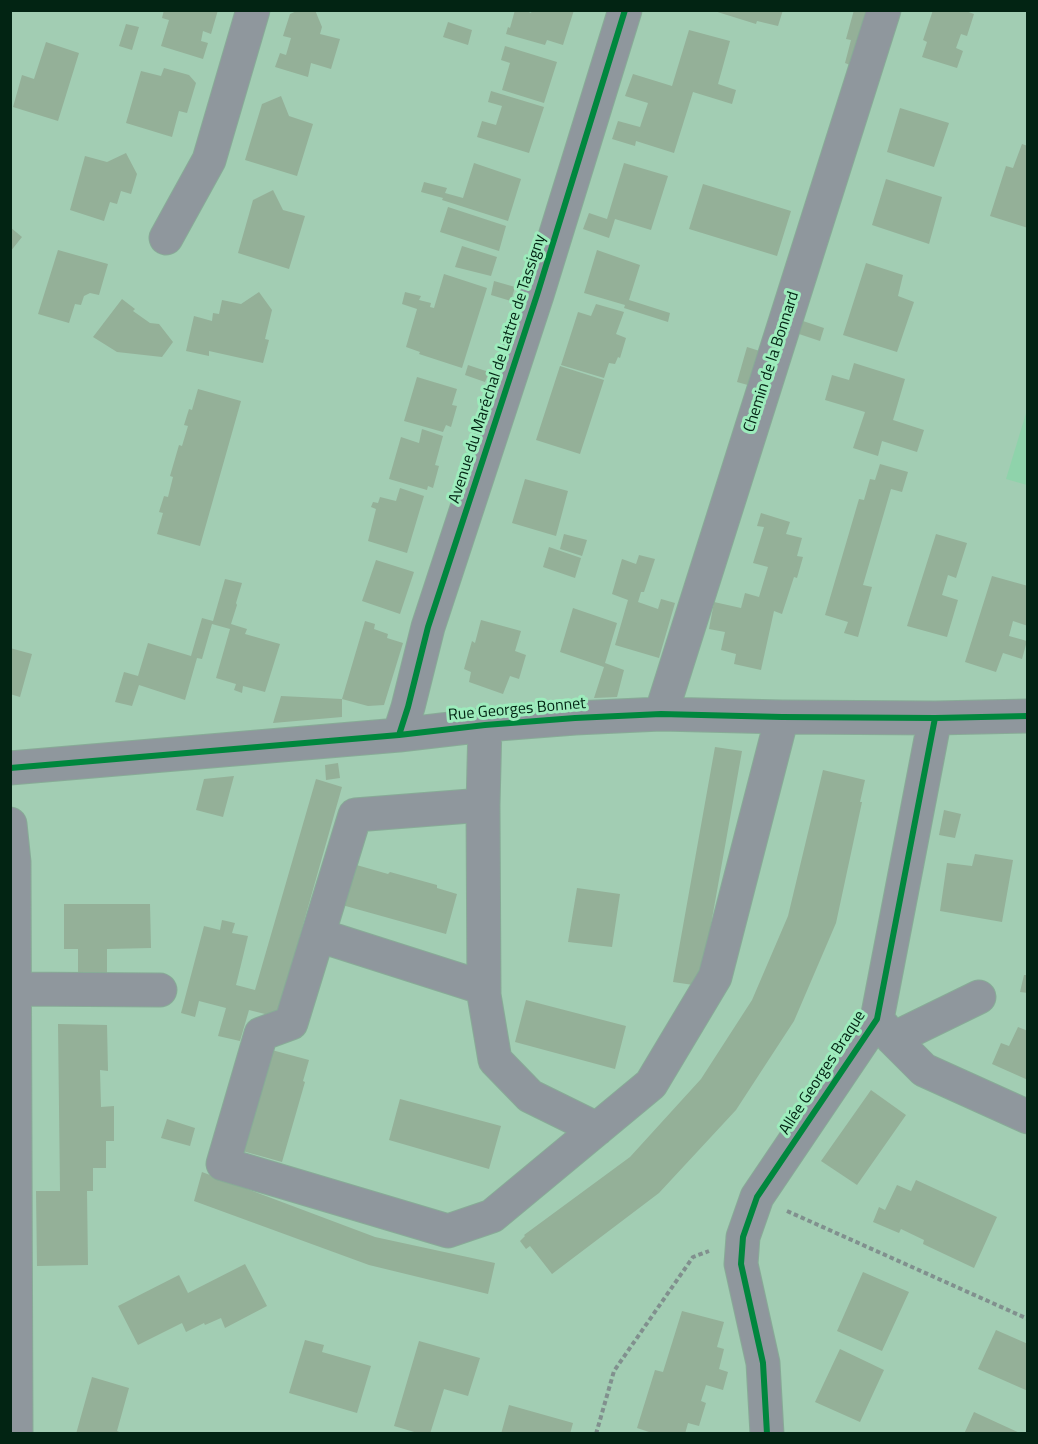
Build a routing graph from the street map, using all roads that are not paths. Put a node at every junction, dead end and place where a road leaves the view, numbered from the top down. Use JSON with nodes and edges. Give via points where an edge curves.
{"nodes":[{"id":1,"x":252,"y":10,"type":"edge"},
{"id":2,"x":625,"y":10,"type":"edge"},
{"id":3,"x":884,"y":10,"type":"edge"},
{"id":4,"x":166,"y":238,"type":"dead end"},
{"id":5,"x":661,"y":714,"type":"junction"},
{"id":6,"x":1028,"y":716,"type":"edge"},
{"id":7,"x":782,"y":717,"type":"junction"},
{"id":8,"x":935,"y":718,"type":"junction"},
{"id":9,"x":485,"y":725,"type":"junction"},
{"id":10,"x":399,"y":735,"type":"junction"},
{"id":11,"x":10,"y":768,"type":"edge"},
{"id":12,"x":483,"y":805,"type":"junction"},
{"id":13,"x":10,"y":824,"type":"edge"},
{"id":14,"x":12,"y":862,"type":"edge"},
{"id":15,"x":318,"y":935,"type":"junction"},
{"id":16,"x":484,"y":988,"type":"junction"},
{"id":17,"x":14,"y":989,"type":"junction"},
{"id":18,"x":160,"y":990,"type":"dead end"},
{"id":19,"x":979,"y":997,"type":"dead end"},
{"id":20,"x":885,"y":1029,"type":"junction"},
{"id":21,"x":1028,"y":1117,"type":"edge"},
{"id":22,"x":597,"y":1129,"type":"junction"},
{"id":23,"x":16,"y":1434,"type":"edge"},
{"id":24,"x":767,"y":1434,"type":"edge"}],
"edges":[{"from":1,"to":4,"type":"street","via":[[209,160]]},
{"from":2,"to":10,"type":"street","name":"Avenue du Maréchal de Lattre de Tassigny","via":[[428,627]]},
{"from":3,"to":5,"type":"street","name":"Chemin de la Bonnard"},
{"from":5,"to":7,"type":"street","name":"Rue Georges Bonnet"},
{"from":5,"to":9,"type":"street","name":"Rue Georges Bonnet"},
{"from":6,"to":8,"type":"street","name":"Rue Georges Bonnet"},
{"from":7,"to":8,"type":"street","name":"Rue Georges Bonnet"},
{"from":7,"to":22,"type":"street","via":[[715,977],[651,1084]]},
{"from":8,"to":20,"type":"street","name":"Allée Georges Braque"},
{"from":9,"to":10,"type":"street","name":"Rue Georges Bonnet"},
{"from":9,"to":12,"type":"street"},
{"from":10,"to":11,"type":"street","name":"Rue Georges Bonnet"},
{"from":12,"to":15,"type":"street","via":[[355,815]]},
{"from":12,"to":16,"type":"street"},
{"from":13,"to":14,"type":"street"},
{"from":14,"to":17,"type":"street"},
{"from":15,"to":16,"type":"street"},
{"from":15,"to":22,"type":"street","via":[[291,1023],[261,1034],[223,1164],[448,1231],[492,1216]]},
{"from":16,"to":22,"type":"street","via":[[495,1060],[530,1096]]},
{"from":17,"to":18,"type":"street"},
{"from":17,"to":23,"type":"street"},
{"from":19,"to":20,"type":"street"},
{"from":20,"to":21,"type":"street","via":[[924,1070]]},
{"from":20,"to":24,"type":"street","name":"Allée Georges Braque","via":[[757,1197],[743,1237],[741,1264],[763,1363]]}]}
